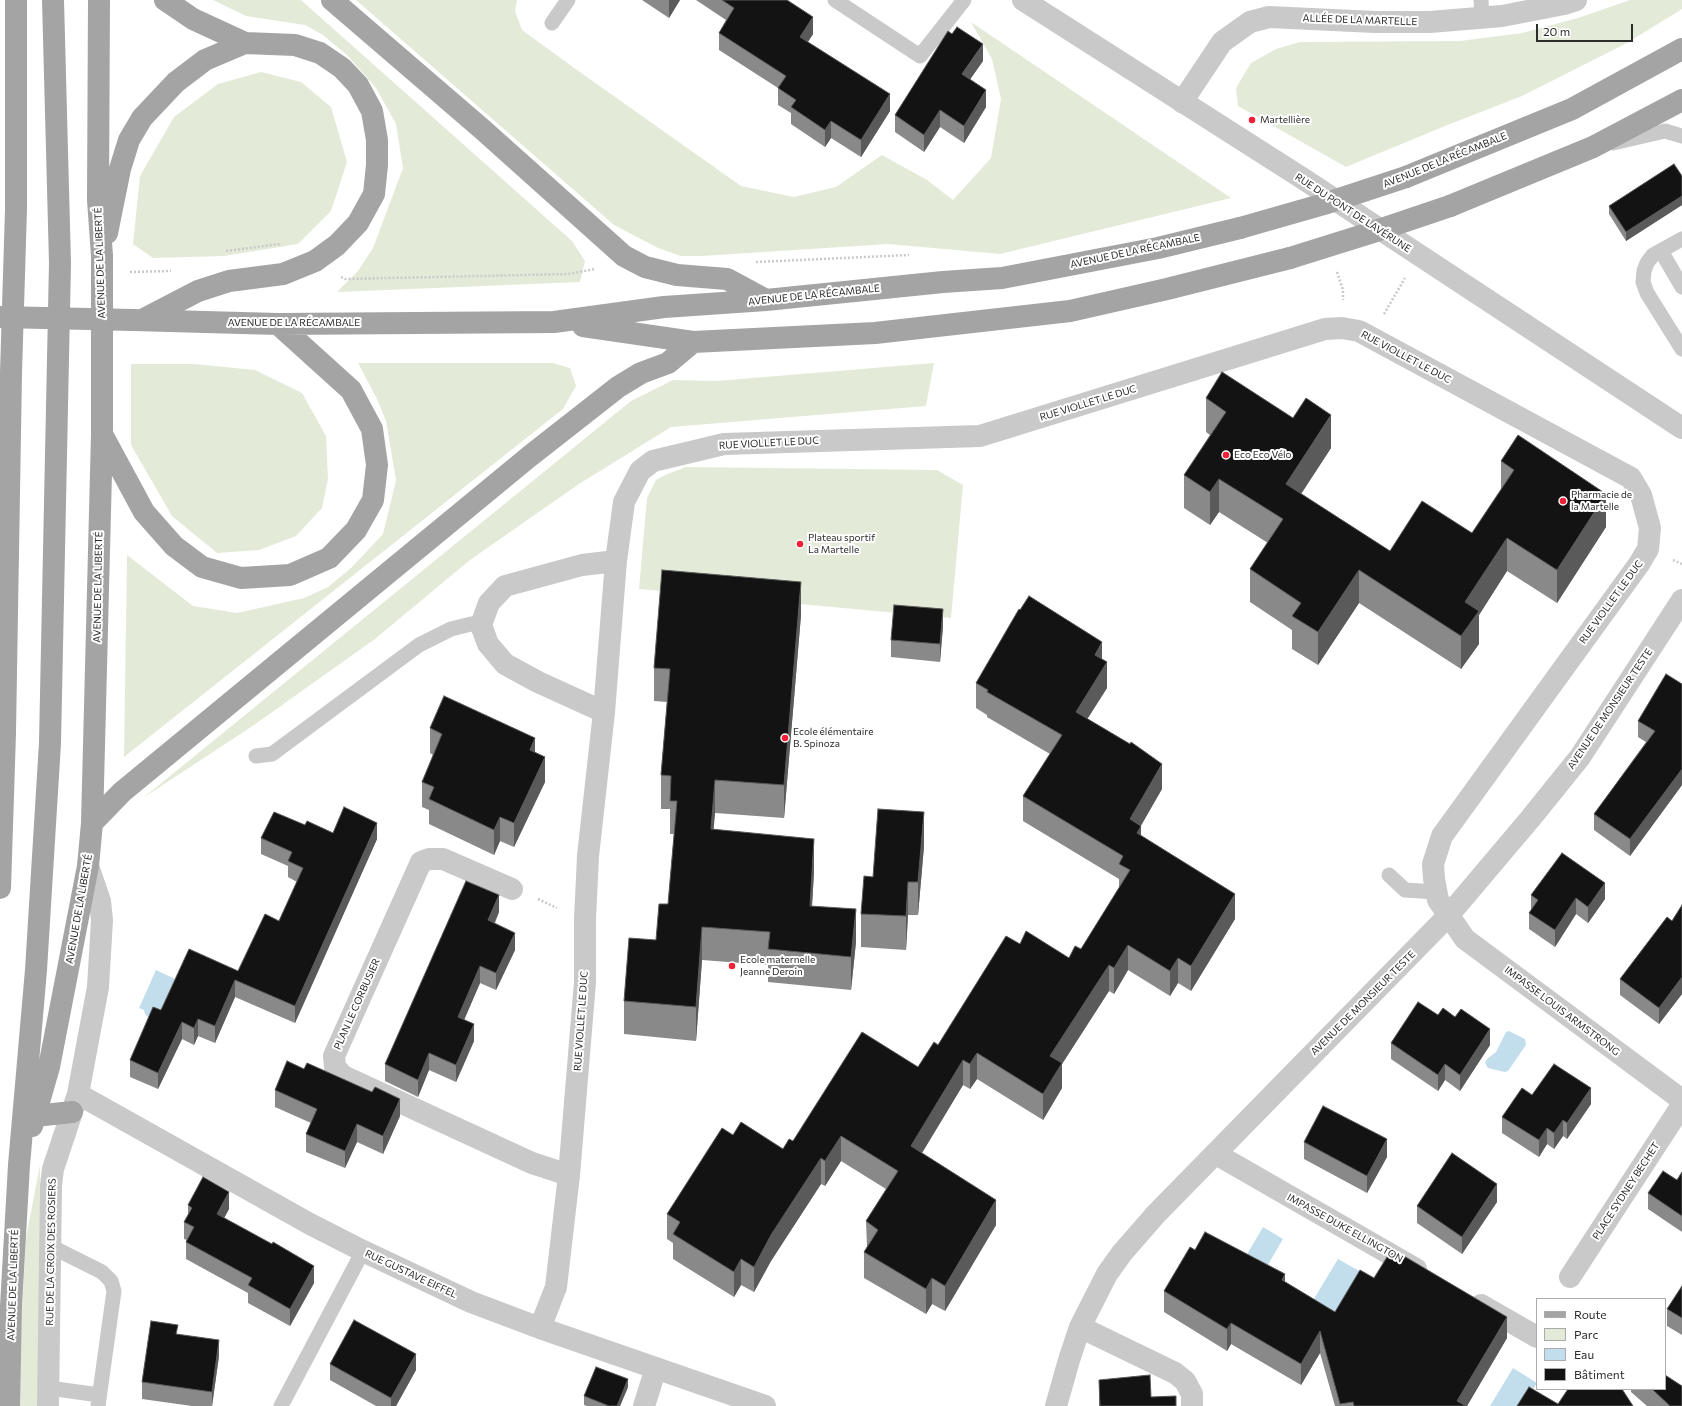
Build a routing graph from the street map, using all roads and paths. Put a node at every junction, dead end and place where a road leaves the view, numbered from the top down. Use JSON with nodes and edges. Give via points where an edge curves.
{"nodes":[{"id":1,"x":16,"y":0,"type":"edge"},
{"id":2,"x":53,"y":0,"type":"edge"},
{"id":3,"x":100,"y":0,"type":"edge"},
{"id":4,"x":165,"y":0,"type":"edge"},
{"id":5,"x":332,"y":0,"type":"edge"},
{"id":6,"x":568,"y":0,"type":"edge"},
{"id":7,"x":835,"y":0,"type":"edge"},
{"id":8,"x":964,"y":0,"type":"edge"},
{"id":9,"x":1023,"y":0,"type":"edge"},
{"id":10,"x":1576,"y":0,"type":"edge"},
{"id":11,"x":1481,"y":9,"type":"edge"},
{"id":12,"x":552,"y":23,"type":"dead end"},
{"id":13,"x":246,"y":44,"type":"junction"},
{"id":14,"x":1682,"y":49,"type":"edge"},
{"id":15,"x":1682,"y":100,"type":"edge"},
{"id":16,"x":1182,"y":102,"type":"junction"},
{"id":17,"x":1682,"y":136,"type":"edge"},
{"id":18,"x":1593,"y":147,"type":"junction"},
{"id":19,"x":1682,"y":239,"type":"edge"},
{"id":20,"x":1661,"y":251,"type":"junction"},
{"id":21,"x":1418,"y":255,"type":"junction"},
{"id":22,"x":102,"y":256,"type":"junction"},
{"id":23,"x":1682,"y":287,"type":"edge"},
{"id":24,"x":766,"y":300,"type":"junction"},
{"id":25,"x":0,"y":317,"type":"edge"},
{"id":26,"x":138,"y":320,"type":"junction"},
{"id":27,"x":554,"y":322,"type":"junction"},
{"id":28,"x":278,"y":324,"type":"junction"},
{"id":29,"x":1371,"y":337,"type":"junction"},
{"id":30,"x":693,"y":342,"type":"junction"},
{"id":31,"x":1682,"y":349,"type":"edge"},
{"id":32,"x":1682,"y":428,"type":"edge"},
{"id":33,"x":102,"y":434,"type":"junction"},
{"id":34,"x":616,"y":561,"type":"junction"},
{"id":35,"x":1682,"y":600,"type":"edge"},
{"id":36,"x":481,"y":625,"type":"junction"},
{"id":37,"x":604,"y":712,"type":"junction"},
{"id":38,"x":256,"y":756,"type":"dead end"},
{"id":39,"x":1,"y":800,"type":"edge"},
{"id":40,"x":92,"y":823,"type":"junction"},
{"id":41,"x":88,"y":866,"type":"junction"},
{"id":42,"x":1389,"y":875,"type":"dead end"},
{"id":43,"x":0,"y":888,"type":"edge"},
{"id":44,"x":1436,"y":892,"type":"junction"},
{"id":45,"x":521,"y":893,"type":"joint"},
{"id":46,"x":1448,"y":916,"type":"junction"},
{"id":47,"x":585,"y":919,"type":"junction"},
{"id":48,"x":1682,"y":1100,"type":"edge"},
{"id":49,"x":75,"y":1103,"type":"junction"},
{"id":50,"x":1682,"y":1105,"type":"edge"},
{"id":51,"x":35,"y":1116,"type":"junction"},
{"id":52,"x":1216,"y":1154,"type":"junction"},
{"id":53,"x":18,"y":1165,"type":"junction"},
{"id":54,"x":568,"y":1175,"type":"junction"},
{"id":55,"x":50,"y":1246,"type":"junction"},
{"id":56,"x":363,"y":1251,"type":"junction"},
{"id":57,"x":1570,"y":1277,"type":"dead end"},
{"id":58,"x":1435,"y":1279,"type":"edge"},
{"id":59,"x":1462,"y":1295,"type":"edge"},
{"id":60,"x":1080,"y":1327,"type":"junction"},
{"id":61,"x":540,"y":1328,"type":"junction"},
{"id":62,"x":1536,"y":1336,"type":"edge"},
{"id":63,"x":656,"y":1368,"type":"junction"},
{"id":64,"x":48,"y":1397,"type":"edge"},
{"id":65,"x":99,"y":1400,"type":"edge"},
{"id":66,"x":9,"y":1406,"type":"edge"},
{"id":67,"x":280,"y":1406,"type":"edge"},
{"id":68,"x":644,"y":1406,"type":"edge"},
{"id":69,"x":765,"y":1406,"type":"edge"},
{"id":70,"x":1056,"y":1406,"type":"edge"},
{"id":71,"x":1192,"y":1406,"type":"edge"}],
"edges":[{"from":1,"to":39,"type":"main road","via":[[16,210],[5,733]]},
{"from":2,"to":53,"type":"main road","name":"AVENUE DE LA LIBERTÉ","via":[[60,263],[50,743],[36,970]]},
{"from":3,"to":22,"type":"main road","name":"AVENUE DE LA LIBERTÉ","via":[[98,200]]},
{"from":4,"to":13,"type":"main road","via":[[193,19]]},
{"from":5,"to":24,"type":"main road","via":[[624,256],[645,267],[677,275],[727,279]]},
{"from":6,"to":12,"type":"lane"},
{"from":7,"to":8,"type":"lane","via":[[920,56]]},
{"from":9,"to":16,"type":"street","name":"RUE DU PONT DE LAVÉRUNE"},
{"from":10,"to":11,"type":"street","name":"ALLÉE DE LA MARTELLE","via":[[1530,11]]},
{"from":11,"to":16,"type":"street","name":"ALLÉE DE LA MARTELLE","via":[[1430,22],[1269,17],[1250,22],[1222,42]]},
{"from":13,"to":22,"type":"main road","via":[[205,60],[176,82],[142,118],[129,140],[120,169]]},
{"from":13,"to":26,"type":"main road","via":[[295,45],[320,54],[342,68],[358,85],[372,111],[377,140],[374,194],[358,223],[315,261],[284,274],[229,281],[198,291]]},
{"from":14,"to":24,"type":"main road","name":"AVENUE DE LA RÉCAMBALE","bridge":true,"via":[[1572,109],[1406,177],[1240,228],[1158,248],[1002,278]]},
{"from":15,"to":18,"type":"main road","name":"AVENUE DE LA RÉCAMBALE"},
{"from":16,"to":21,"type":"street","name":"RUE DU PONT DE LAVÉRUNE"},
{"from":17,"to":18,"type":"lane","via":[[1665,131]]},
{"from":18,"to":30,"type":"main road","name":"AVENUE DE LA RÉCAMBALE","bridge":true,"via":[[1450,206],[1370,233],[1290,258],[1070,311],[875,333]]},
{"from":19,"to":20,"type":"lane"},
{"from":20,"to":23,"type":"lane"},
{"from":20,"to":31,"type":"lane","via":[[1653,255],[1647,263],[1643,282],[1647,293]]},
{"from":21,"to":29,"type":"path"},
{"from":21,"to":32,"type":"street","name":"RUE DU PONT DE LAVÉRUNE"},
{"from":22,"to":33,"type":"main road","name":"AVENUE DE LA LIBERTÉ"},
{"from":24,"to":27,"type":"main road","name":"AVENUE DE LA RÉCAMBALE","via":[[664,307]]},
{"from":25,"to":26,"type":"main road","name":"AVENUE DE LA RÉCAMBALE","bridge":true},
{"from":26,"to":28,"type":"main road","name":"AVENUE DE LA RÉCAMBALE"},
{"from":27,"to":28,"type":"main road","name":"AVENUE DE LA RÉCAMBALE"},
{"from":27,"to":30,"type":"main road","name":"AVENUE DE LA RÉCAMBALE"},
{"from":28,"to":33,"type":"main road","via":[[351,390],[372,429],[377,465],[373,500],[356,530],[330,558],[290,575],[269,577],[241,578],[202,567],[174,546],[144,512]]},
{"from":29,"to":34,"type":"street","name":"RUE VIOLLET LE DUC","via":[[1359,331],[1342,328],[1325,329],[980,436],[724,444],[653,461],[640,471],[624,502]]},
{"from":29,"to":44,"type":"street","name":"RUE VIOLLET LE DUC","via":[[1631,478],[1641,494],[1650,528],[1648,549],[1639,564],[1442,836],[1433,864]]},
{"from":30,"to":40,"type":"main road","via":[[668,363],[641,373],[618,387],[530,456],[122,792]]},
{"from":33,"to":40,"type":"main road","name":"AVENUE DE LA LIBERTÉ"},
{"from":34,"to":36,"type":"street","via":[[582,565],[505,586],[489,602]]},
{"from":34,"to":37,"type":"street","name":"RUE VIOLLET LE DUC"},
{"from":35,"to":46,"type":"street","name":"AVENUE DE MONSIEUR TESTE","via":[[1580,757]]},
{"from":36,"to":37,"type":"street","via":[[488,644],[505,664]]},
{"from":36,"to":38,"type":"lane","via":[[471,624],[451,629],[419,645],[272,754]]},
{"from":37,"to":47,"type":"street","name":"RUE VIOLLET LE DUC","via":[[588,856]]},
{"from":39,"to":43,"type":"main road"},
{"from":40,"to":41,"type":"main road","name":"AVENUE DE LA LIBERTÉ"},
{"from":41,"to":49,"type":"street","name":"RUE DE LA CROIX DES ROSIERS","via":[[100,901],[102,920],[98,987]]},
{"from":41,"to":51,"type":"main road","name":"AVENUE DE LA LIBERTÉ","via":[[49,1067]]},
{"from":42,"to":44,"type":"lane","via":[[1405,890]]},
{"from":44,"to":46,"type":"street","name":"RUE VIOLLET LE DUC"},
{"from":45,"to":47,"type":"path"},
{"from":45,"to":54,"type":"street","name":"PLAN LE CORBUSIER","via":[[443,859],[421,862],[334,1056],[335,1067],[343,1076],[532,1163]]},
{"from":46,"to":48,"type":"street","name":"IMPASSE LOUIS ARMSTRONG","via":[[1465,939]]},
{"from":46,"to":52,"type":"street","name":"AVENUE DE MONSIEUR TESTE"},
{"from":47,"to":54,"type":"street","name":"RUE VIOLLET LE DUC","via":[[585,982]]},
{"from":49,"to":51,"type":"main road"},
{"from":49,"to":55,"type":"street","name":"RUE DE LA CROIX DES ROSIERS","via":[[53,1169]]},
{"from":49,"to":56,"type":"street","name":"RUE GUSTAVE EIFFEL"},
{"from":50,"to":57,"type":"street","name":"PLACE SYDNEY BECHET"},
{"from":51,"to":53,"type":"main road","name":"AVENUE DE LA LIBERTÉ"},
{"from":52,"to":58,"type":"street","name":"IMPASSE DUKE ELLINGTON"},
{"from":52,"to":60,"type":"street","name":"AVENUE DE MONSIEUR TESTE","via":[[1156,1214],[1122,1253],[1107,1274]]},
{"from":53,"to":66,"type":"main road","name":"AVENUE DE LA LIBERTÉ"},
{"from":54,"to":61,"type":"street","name":"RUE VIOLLET LE DUC","via":[[556,1286]]},
{"from":55,"to":64,"type":"street","name":"RUE DE LA CROIX DES ROSIERS"},
{"from":55,"to":65,"type":"lane","via":[[102,1272],[111,1281],[114,1291]]},
{"from":56,"to":61,"type":"street","name":"RUE GUSTAVE EIFFEL","via":[[471,1302]]},
{"from":56,"to":67,"type":"lane"},
{"from":59,"to":62,"type":"street"},
{"from":60,"to":70,"type":"street","name":"AVENUE DE MONSIEUR TESTE"},
{"from":60,"to":71,"type":"street","via":[[1175,1373],[1185,1381],[1192,1394]]},
{"from":61,"to":63,"type":"street","name":"RUE GUSTAVE EIFFEL"},
{"from":63,"to":68,"type":"street"},
{"from":63,"to":69,"type":"street","name":"RUE GUSTAVE EIFFEL"},
{"from":64,"to":65,"type":"lane"}]}
